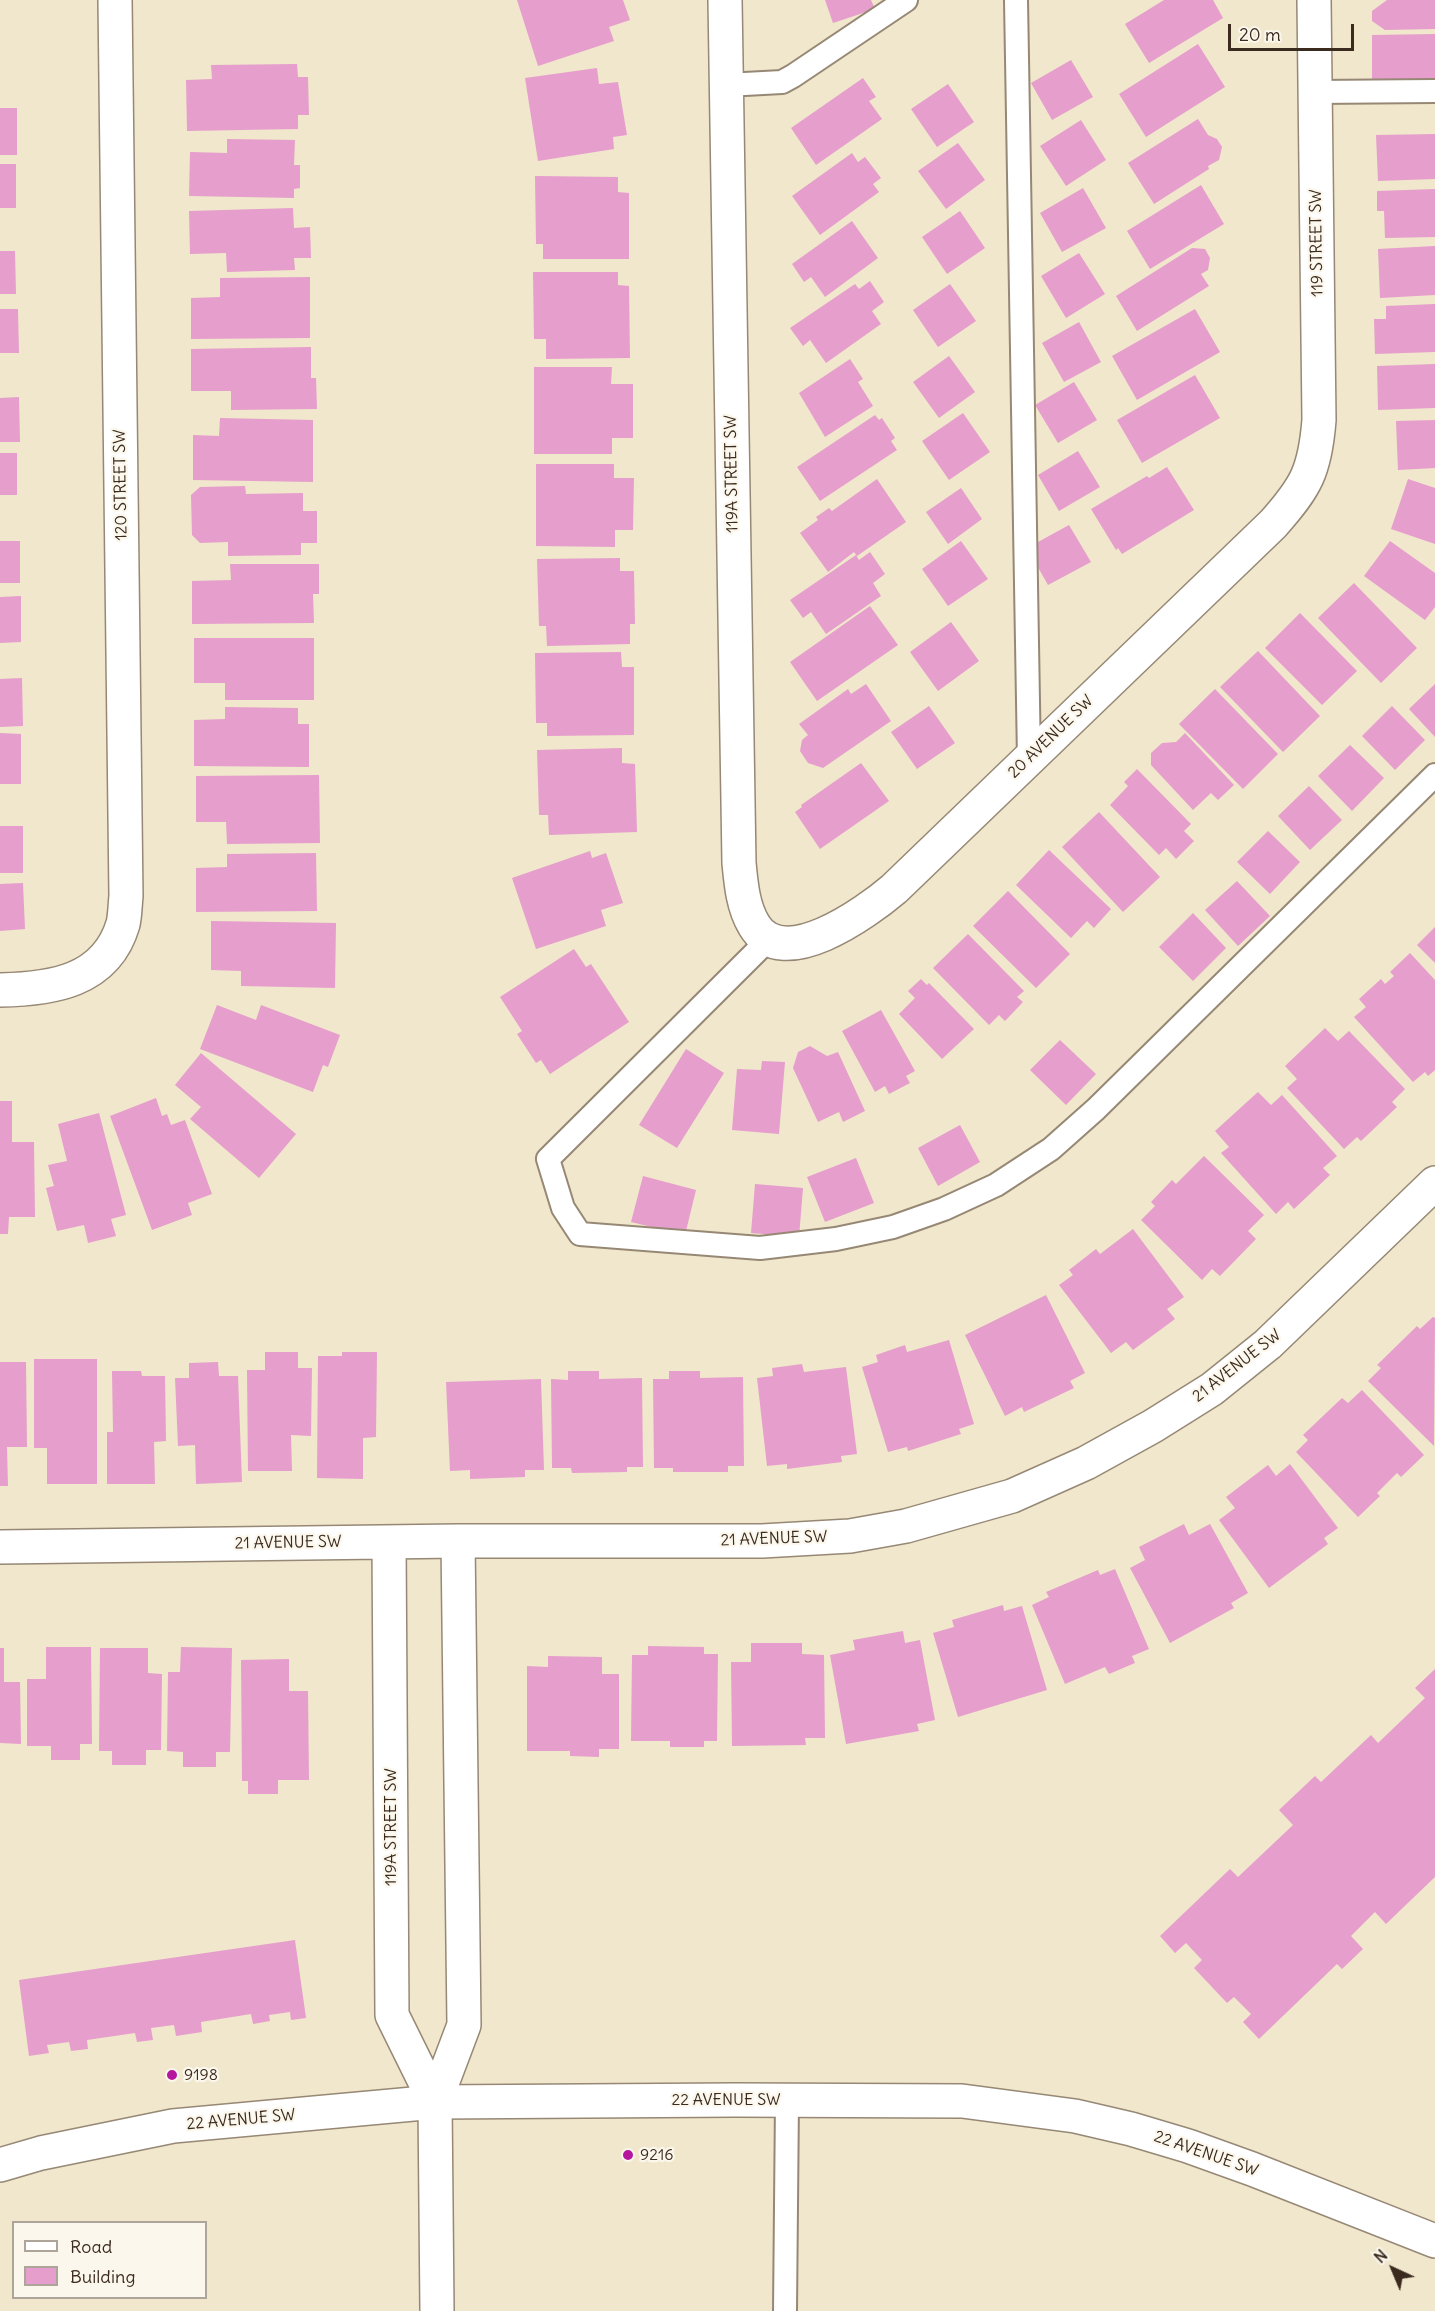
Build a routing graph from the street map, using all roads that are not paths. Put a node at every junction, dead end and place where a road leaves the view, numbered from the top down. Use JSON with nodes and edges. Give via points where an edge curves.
{"nodes":[{"id":1,"x":115,"y":0,"type":"edge"},
{"id":2,"x":725,"y":0,"type":"edge"},
{"id":3,"x":906,"y":0,"type":"edge"},
{"id":4,"x":1016,"y":0,"type":"edge"},
{"id":5,"x":1314,"y":0,"type":"edge"},
{"id":6,"x":726,"y":85,"type":"junction"},
{"id":7,"x":1435,"y":91,"type":"edge"},
{"id":8,"x":1315,"y":92,"type":"junction"},
{"id":9,"x":1305,"y":484,"type":"joint"},
{"id":10,"x":1029,"y":759,"type":"junction"},
{"id":11,"x":1434,"y":778,"type":"edge"},
{"id":12,"x":769,"y":939,"type":"junction"},
{"id":13,"x":0,"y":990,"type":"edge"},
{"id":14,"x":1435,"y":1183,"type":"edge"},
{"id":15,"x":458,"y":1541,"type":"junction"},
{"id":16,"x":389,"y":1542,"type":"junction"},
{"id":17,"x":0,"y":1547,"type":"edge"},
{"id":18,"x":786,"y":2100,"type":"junction"},
{"id":19,"x":435,"y":2102,"type":"junction"},
{"id":20,"x":0,"y":2164,"type":"edge"},
{"id":21,"x":1435,"y":2241,"type":"edge"},
{"id":22,"x":437,"y":2311,"type":"edge"},
{"id":23,"x":785,"y":2311,"type":"edge"}],
"edges":[{"from":1,"to":13,"type":"street","name":"120 STREET SW","via":[[126,896],[123,924],[99,963],[79,978],[61,985]]},
{"from":2,"to":6,"type":"street","name":"119A STREET SW"},
{"from":3,"to":6,"type":"lane","via":[[794,76],[782,81]]},
{"from":4,"to":10,"type":"lane"},
{"from":5,"to":8,"type":"street","name":"119 STREET SW"},
{"from":6,"to":12,"type":"street","name":"119A STREET SW","via":[[739,863],[747,908],[755,927]]},
{"from":7,"to":8,"type":"lane"},
{"from":8,"to":9,"type":"street","name":"119 STREET SW","via":[[1319,420],[1317,445]]},
{"from":9,"to":10,"type":"street","name":"20 AVENUE SW","via":[[1273,524]]},
{"from":10,"to":12,"type":"street","name":"20 AVENUE SW","via":[[873,907],[827,933],[801,942],[785,944]]},
{"from":11,"to":12,"type":"lane","via":[[1096,1109],[1051,1149],[996,1185],[893,1227],[760,1248],[580,1234],[563,1208],[548,1159]]},
{"from":14,"to":15,"type":"street","name":"21 AVENUE SW","via":[[1268,1344],[1212,1389],[1086,1463],[1012,1496],[906,1526],[816,1539]]},
{"from":15,"to":16,"type":"street","name":"21 AVENUE SW"},
{"from":15,"to":19,"type":"street","name":"119A STREET SW","via":[[464,2025]]},
{"from":16,"to":17,"type":"street","name":"21 AVENUE SW"},
{"from":16,"to":19,"type":"street","name":"119A STREET SW","via":[[392,2014]]},
{"from":18,"to":19,"type":"street","name":"22 AVENUE SW"},
{"from":18,"to":21,"type":"street","name":"22 AVENUE SW","via":[[962,2101],[1075,2115],[1188,2146]]},
{"from":18,"to":23,"type":"lane"},
{"from":19,"to":20,"type":"street","name":"22 AVENUE SW","via":[[173,2126]]},
{"from":19,"to":22,"type":"street","name":"119A STREET SW"}]}
